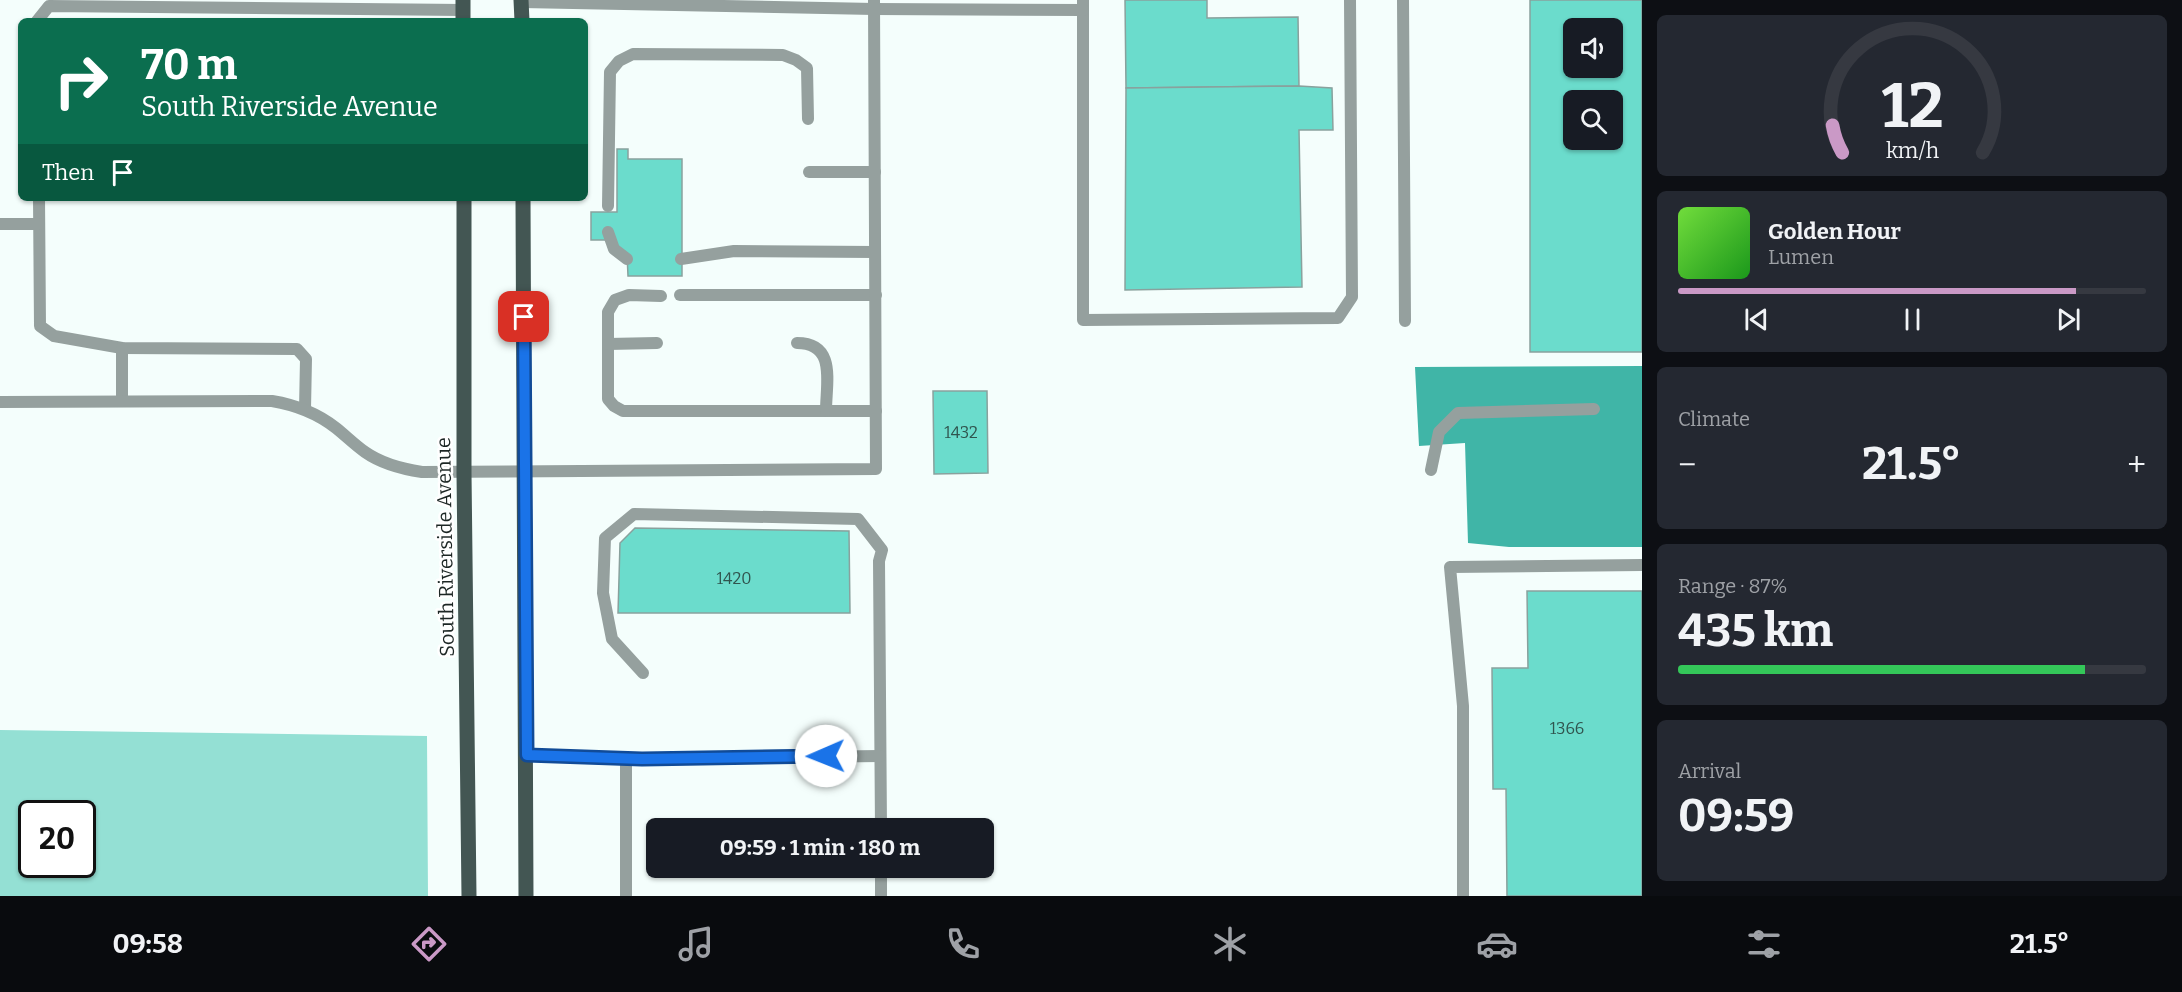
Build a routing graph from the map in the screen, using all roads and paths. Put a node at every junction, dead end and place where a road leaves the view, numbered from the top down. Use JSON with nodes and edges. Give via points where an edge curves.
{"nodes":[{"id":1,"x":1350,"y":0,"type":"edge"},
{"id":2,"x":1403,"y":0,"type":"edge"},
{"id":3,"x":520,"y":1,"type":"edge"},
{"id":4,"x":874,"y":5,"type":"edge"},
{"id":5,"x":1083,"y":5,"type":"edge"},
{"id":6,"x":463,"y":10,"type":"edge"},
{"id":7,"x":39,"y":18,"type":"edge"},
{"id":8,"x":522,"y":18,"type":"edge"},
{"id":9,"x":808,"y":119,"type":"dead end"},
{"id":10,"x":808,"y":171,"type":"dead end"},
{"id":11,"x":875,"y":171,"type":"junction"},
{"id":12,"x":39,"y":201,"type":"edge"},
{"id":13,"x":464,"y":201,"type":"edge"},
{"id":14,"x":523,"y":201,"type":"edge"},
{"id":15,"x":608,"y":206,"type":"dead end"},
{"id":16,"x":0,"y":224,"type":"edge"},
{"id":17,"x":39,"y":224,"type":"junction"},
{"id":18,"x":608,"y":232,"type":"dead end"},
{"id":19,"x":875,"y":252,"type":"junction"},
{"id":20,"x":681,"y":258,"type":"dead end"},
{"id":21,"x":627,"y":259,"type":"dead end"},
{"id":22,"x":680,"y":295,"type":"dead end"},
{"id":23,"x":876,"y":295,"type":"junction"},
{"id":24,"x":661,"y":296,"type":"dead end"},
{"id":25,"x":1405,"y":321,"type":"dead end"},
{"id":26,"x":657,"y":343,"type":"dead end"},
{"id":27,"x":797,"y":343,"type":"dead end"},
{"id":28,"x":608,"y":344,"type":"junction"},
{"id":29,"x":122,"y":348,"type":"junction"},
{"id":30,"x":122,"y":401,"type":"junction"},
{"id":31,"x":0,"y":402,"type":"edge"},
{"id":32,"x":305,"y":409,"type":"junction"},
{"id":33,"x":1594,"y":409,"type":"dead end"},
{"id":34,"x":826,"y":411,"type":"junction"},
{"id":35,"x":876,"y":411,"type":"junction"},
{"id":36,"x":524,"y":470,"type":"junction"},
{"id":37,"x":1431,"y":470,"type":"dead end"},
{"id":38,"x":464,"y":473,"type":"junction"},
{"id":39,"x":1642,"y":565,"type":"edge"},
{"id":40,"x":643,"y":673,"type":"dead end"},
{"id":41,"x":527,"y":755,"type":"junction"},
{"id":42,"x":880,"y":756,"type":"junction"},
{"id":43,"x":626,"y":758,"type":"junction"},
{"id":44,"x":880,"y":818,"type":"edge"},
{"id":45,"x":881,"y":878,"type":"edge"},
{"id":46,"x":469,"y":896,"type":"edge"},
{"id":47,"x":526,"y":896,"type":"edge"},
{"id":48,"x":626,"y":896,"type":"edge"},
{"id":49,"x":881,"y":896,"type":"edge"},
{"id":50,"x":1463,"y":896,"type":"edge"}],
"edges":[{"from":1,"to":5,"type":"lane","via":[[1352,297],[1338,318],[1083,320]]},
{"from":2,"to":25,"type":"lane"},
{"from":3,"to":4,"type":"lane"},
{"from":3,"to":8,"type":"main road"},
{"from":4,"to":5,"type":"lane"},
{"from":4,"to":11,"type":"lane"},
{"from":6,"to":7,"type":"lane","via":[[49,6]]},
{"from":9,"to":15,"type":"lane","via":[[807,68],[789,57],[633,54],[619,61],[610,72]]},
{"from":10,"to":11,"type":"lane"},
{"from":11,"to":19,"type":"lane"},
{"from":12,"to":17,"type":"lane"},
{"from":13,"to":38,"type":"main road","name":"South Riverside Avenue"},
{"from":14,"to":36,"type":"main road"},
{"from":16,"to":17,"type":"lane"},
{"from":17,"to":29,"type":"lane","via":[[40,326],[54,336]]},
{"from":18,"to":21,"type":"lane","via":[[614,249]]},
{"from":19,"to":20,"type":"lane","via":[[734,251]]},
{"from":19,"to":23,"type":"lane"},
{"from":22,"to":23,"type":"lane"},
{"from":23,"to":35,"type":"lane"},
{"from":24,"to":28,"type":"lane","via":[[629,295],[615,300],[608,312]]},
{"from":26,"to":28,"type":"lane"},
{"from":27,"to":34,"type":"lane","via":[[808,343],[821,350],[826,360]]},
{"from":28,"to":34,"type":"lane","via":[[608,399],[622,411]]},
{"from":29,"to":30,"type":"lane"},
{"from":29,"to":32,"type":"lane","via":[[297,349],[306,359]]},
{"from":30,"to":31,"type":"lane"},
{"from":30,"to":32,"type":"lane","via":[[272,401]]},
{"from":32,"to":38,"type":"lane","via":[[323,418],[364,452],[393,466],[422,472]]},
{"from":33,"to":37,"type":"lane","via":[[1458,413],[1439,432]]},
{"from":34,"to":35,"type":"lane"},
{"from":35,"to":36,"type":"lane","via":[[876,469]]},
{"from":36,"to":38,"type":"lane"},
{"from":36,"to":41,"type":"main road"},
{"from":38,"to":46,"type":"main road","name":"South Riverside Avenue"},
{"from":39,"to":50,"type":"lane","via":[[1450,567],[1463,706]]},
{"from":40,"to":42,"type":"lane","via":[[612,639],[603,593],[605,538],[634,514],[858,519],[882,550]]},
{"from":41,"to":43,"type":"lane"},
{"from":41,"to":47,"type":"main road"},
{"from":42,"to":43,"type":"lane"},
{"from":42,"to":44,"type":"lane"},
{"from":43,"to":48,"type":"lane"},
{"from":45,"to":49,"type":"lane"}]}
